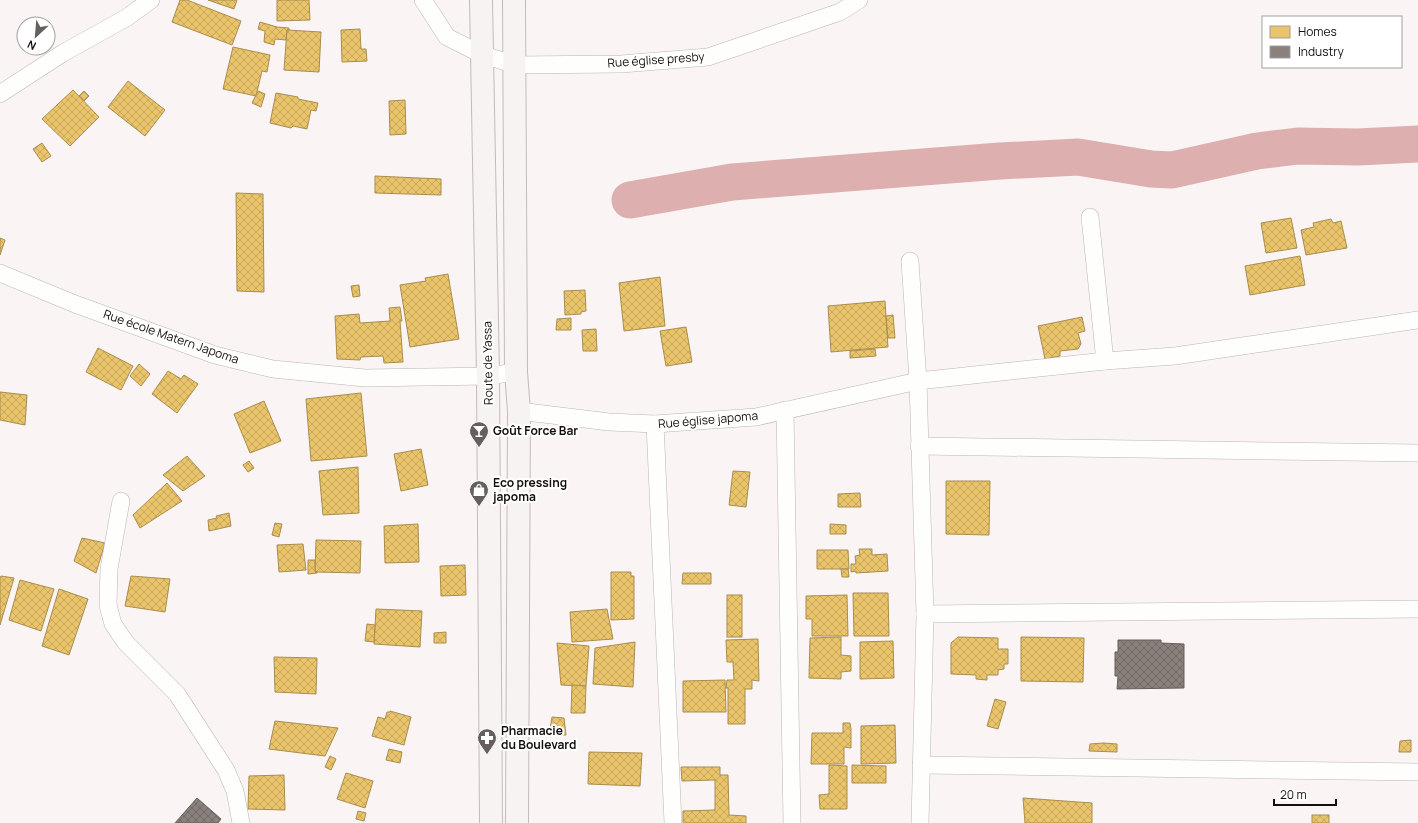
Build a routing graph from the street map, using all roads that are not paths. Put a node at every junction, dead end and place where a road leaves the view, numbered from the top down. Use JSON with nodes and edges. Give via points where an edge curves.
{"nodes":[{"id":1,"x":151,"y":0,"type":"edge"},
{"id":2,"x":481,"y":0,"type":"edge"},
{"id":3,"x":514,"y":0,"type":"edge"},
{"id":4,"x":858,"y":0,"type":"edge"},
{"id":5,"x":425,"y":1,"type":"edge"},
{"id":6,"x":481,"y":54,"type":"junction"},
{"id":7,"x":515,"y":65,"type":"junction"},
{"id":8,"x":0,"y":94,"type":"edge"},
{"id":9,"x":1090,"y":218,"type":"dead end"},
{"id":10,"x":910,"y":261,"type":"dead end"},
{"id":11,"x":0,"y":273,"type":"edge"},
{"id":12,"x":1418,"y":320,"type":"edge"},
{"id":13,"x":1105,"y":360,"type":"junction"},
{"id":14,"x":516,"y":372,"type":"junction"},
{"id":15,"x":488,"y":376,"type":"junction"},
{"id":16,"x":918,"y":381,"type":"junction"},
{"id":17,"x":785,"y":410,"type":"junction"},
{"id":18,"x":519,"y":411,"type":"junction"},
{"id":19,"x":655,"y":424,"type":"junction"},
{"id":20,"x":919,"y":446,"type":"junction"},
{"id":21,"x":1418,"y":453,"type":"edge"},
{"id":22,"x":121,"y":501,"type":"dead end"},
{"id":23,"x":1418,"y":609,"type":"edge"},
{"id":24,"x":925,"y":614,"type":"junction"},
{"id":25,"x":921,"y":765,"type":"junction"},
{"id":26,"x":1418,"y":772,"type":"edge"},
{"id":27,"x":241,"y":823,"type":"edge"},
{"id":28,"x":491,"y":823,"type":"edge"},
{"id":29,"x":516,"y":823,"type":"edge"},
{"id":30,"x":673,"y":823,"type":"edge"},
{"id":31,"x":792,"y":823,"type":"edge"},
{"id":32,"x":920,"y":823,"type":"edge"}],
"edges":[{"from":1,"to":8,"type":"street","via":[[126,18],[63,53]]},
{"from":2,"to":6,"type":"main road","name":"Route de Yassa"},
{"from":3,"to":7,"type":"main road"},
{"from":4,"to":7,"type":"street","name":"Rue église presby","via":[[840,12],[708,57],[622,64]]},
{"from":5,"to":6,"type":"street","name":"Rue église presby","via":[[447,37]]},
{"from":6,"to":7,"type":"street","name":"Rue église presby"},
{"from":6,"to":15,"type":"main road","name":"Route de Yassa"},
{"from":7,"to":14,"type":"main road"},
{"from":9,"to":13,"type":"street"},
{"from":10,"to":16,"type":"street"},
{"from":11,"to":15,"type":"street","name":"Rue école Matern Japoma","via":[[75,304],[215,355],[273,369],[365,378]]},
{"from":12,"to":13,"type":"street","name":"Rue église japoma","via":[[1175,356]]},
{"from":13,"to":16,"type":"street","name":"Rue église japoma"},
{"from":14,"to":15,"type":"street","name":"Rue école Matern Japoma"},
{"from":14,"to":18,"type":"main road"},
{"from":15,"to":28,"type":"main road","name":"Route de Yassa"},
{"from":16,"to":17,"type":"street","name":"Rue église japoma"},
{"from":16,"to":20,"type":"street"},
{"from":17,"to":19,"type":"street","name":"Rue église japoma","via":[[756,417]]},
{"from":17,"to":31,"type":"street"},
{"from":18,"to":19,"type":"street","name":"Rue église japoma","via":[[609,422]]},
{"from":18,"to":29,"type":"main road"},
{"from":19,"to":30,"type":"street"},
{"from":20,"to":21,"type":"street"},
{"from":20,"to":24,"type":"street"},
{"from":22,"to":27,"type":"street","via":[[109,569],[108,606],[113,624],[126,643],[181,700],[226,770]]},
{"from":23,"to":24,"type":"street"},
{"from":24,"to":25,"type":"street"},
{"from":25,"to":26,"type":"street"},
{"from":25,"to":32,"type":"street"}]}
